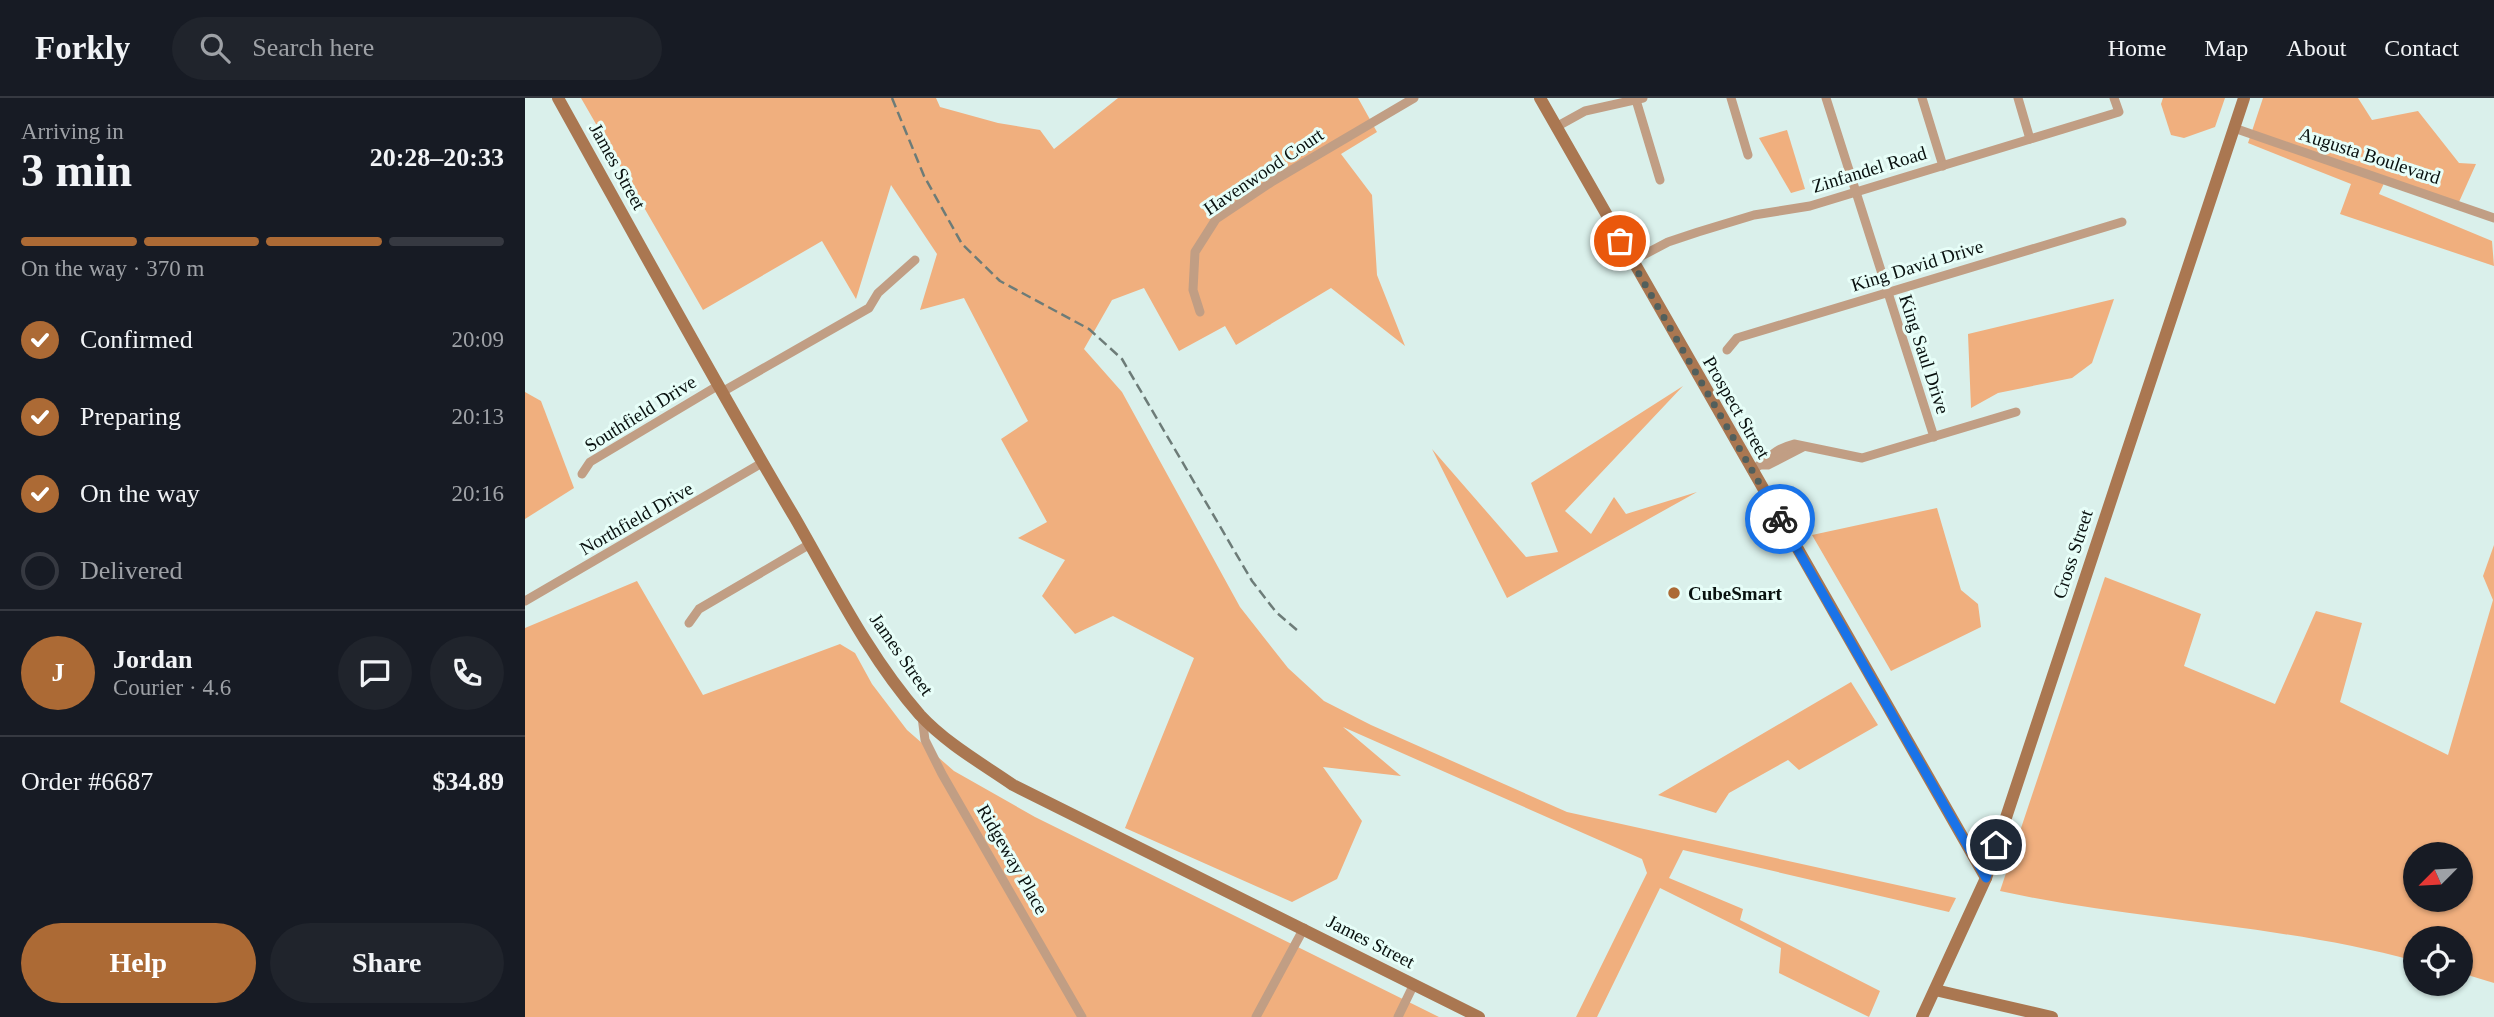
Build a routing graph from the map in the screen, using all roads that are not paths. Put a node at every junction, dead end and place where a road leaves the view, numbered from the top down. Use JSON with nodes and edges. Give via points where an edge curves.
{"nodes":[{"id":1,"x":558,"y":98,"type":"edge"},
{"id":2,"x":1414,"y":98,"type":"edge"},
{"id":3,"x":1540,"y":98,"type":"edge"},
{"id":4,"x":1731,"y":98,"type":"edge"},
{"id":5,"x":1826,"y":98,"type":"edge"},
{"id":6,"x":1922,"y":98,"type":"edge"},
{"id":7,"x":2018,"y":98,"type":"edge"},
{"id":8,"x":2114,"y":98,"type":"edge"},
{"id":9,"x":2244,"y":98,"type":"edge"},
{"id":10,"x":1639,"y":99,"type":"edge"},
{"id":11,"x":1556,"y":127,"type":"junction"},
{"id":12,"x":2234,"y":128,"type":"junction"},
{"id":13,"x":2030,"y":139,"type":"junction"},
{"id":14,"x":1748,"y":155,"type":"dead end"},
{"id":15,"x":1943,"y":166,"type":"junction"},
{"id":16,"x":1660,"y":180,"type":"dead end"},
{"id":17,"x":1855,"y":192,"type":"junction"},
{"id":18,"x":2494,"y":218,"type":"edge"},
{"id":19,"x":2122,"y":222,"type":"dead end"},
{"id":20,"x":915,"y":260,"type":"dead end"},
{"id":21,"x":1632,"y":261,"type":"junction"},
{"id":22,"x":1886,"y":292,"type":"junction"},
{"id":23,"x":1200,"y":312,"type":"dead end"},
{"id":24,"x":1727,"y":350,"type":"dead end"},
{"id":25,"x":721,"y":389,"type":"junction"},
{"id":26,"x":2016,"y":412,"type":"dead end"},
{"id":27,"x":1934,"y":437,"type":"junction"},
{"id":28,"x":762,"y":463,"type":"junction"},
{"id":29,"x":1756,"y":468,"type":"junction"},
{"id":30,"x":582,"y":474,"type":"dead end"},
{"id":31,"x":810,"y":544,"type":"junction"},
{"id":32,"x":525,"y":601,"type":"edge"},
{"id":33,"x":689,"y":623,"type":"dead end"},
{"id":34,"x":922,"y":717,"type":"junction"},
{"id":35,"x":1986,"y":878,"type":"junction"},
{"id":36,"x":1304,"y":928,"type":"junction"},
{"id":37,"x":1414,"y":984,"type":"junction"},
{"id":38,"x":1935,"y":990,"type":"junction"},
{"id":39,"x":1082,"y":1017,"type":"edge"},
{"id":40,"x":1256,"y":1017,"type":"edge"},
{"id":41,"x":1398,"y":1017,"type":"edge"},
{"id":42,"x":1479,"y":1017,"type":"edge"},
{"id":43,"x":1922,"y":1017,"type":"edge"},
{"id":44,"x":2052,"y":1017,"type":"edge"}],
"edges":[{"from":1,"to":25,"type":"street","name":"James Street"},
{"from":2,"to":23,"type":"street","name":"Havenwood Court","via":[[1216,219],[1195,252],[1193,290]]},
{"from":3,"to":11,"type":"street","name":"Prospect Street"},
{"from":4,"to":14,"type":"street"},
{"from":5,"to":17,"type":"street","name":"King Saul Drive"},
{"from":6,"to":15,"type":"street"},
{"from":7,"to":13,"type":"street"},
{"from":8,"to":13,"type":"street","name":"Zinfandel Road","via":[[2119,113]]},
{"from":9,"to":12,"type":"street","name":"Cross Street"},
{"from":10,"to":11,"type":"street","via":[[1584,111]]},
{"from":10,"to":16,"type":"street"},
{"from":11,"to":21,"type":"street","name":"Prospect Street"},
{"from":12,"to":18,"type":"street","name":"Augusta Boulevard"},
{"from":12,"to":35,"type":"street","name":"Cross Street"},
{"from":13,"to":15,"type":"street","name":"Zinfandel Road"},
{"from":15,"to":17,"type":"street","name":"Zinfandel Road"},
{"from":17,"to":21,"type":"street","name":"Zinfandel Road","via":[[1709,229],[1668,242]]},
{"from":17,"to":22,"type":"street","name":"King Saul Drive"},
{"from":19,"to":22,"type":"street","name":"King David Drive"},
{"from":20,"to":25,"type":"street","name":"Southfield Drive","via":[[878,293],[869,308]]},
{"from":21,"to":29,"type":"street","name":"Prospect Street"},
{"from":22,"to":24,"type":"street","name":"King David Drive","via":[[1737,338]]},
{"from":22,"to":27,"type":"street","name":"King Saul Drive"},
{"from":25,"to":28,"type":"street","name":"James Street"},
{"from":25,"to":30,"type":"street","name":"Southfield Drive","via":[[590,462]]},
{"from":26,"to":27,"type":"street"},
{"from":27,"to":29,"type":"street","via":[[1861,458],[1794,444],[1769,454]]},
{"from":28,"to":31,"type":"street","name":"James Street"},
{"from":28,"to":32,"type":"street","name":"Northfield Drive"},
{"from":29,"to":35,"type":"street","name":"Prospect Street"},
{"from":31,"to":33,"type":"street","via":[[699,609]]},
{"from":31,"to":34,"type":"street","name":"James Street","via":[[896,686]]},
{"from":34,"to":36,"type":"street","name":"James Street","via":[[1013,785]]},
{"from":34,"to":39,"type":"street","name":"Ridgeway Place","via":[[925,740],[942,774]]},
{"from":35,"to":38,"type":"street","name":"Cross Street"},
{"from":36,"to":37,"type":"street","name":"James Street"},
{"from":36,"to":40,"type":"street"},
{"from":37,"to":41,"type":"street"},
{"from":37,"to":42,"type":"street","name":"James Street"},
{"from":38,"to":43,"type":"street","name":"Cross Street"},
{"from":38,"to":44,"type":"street"}]}
